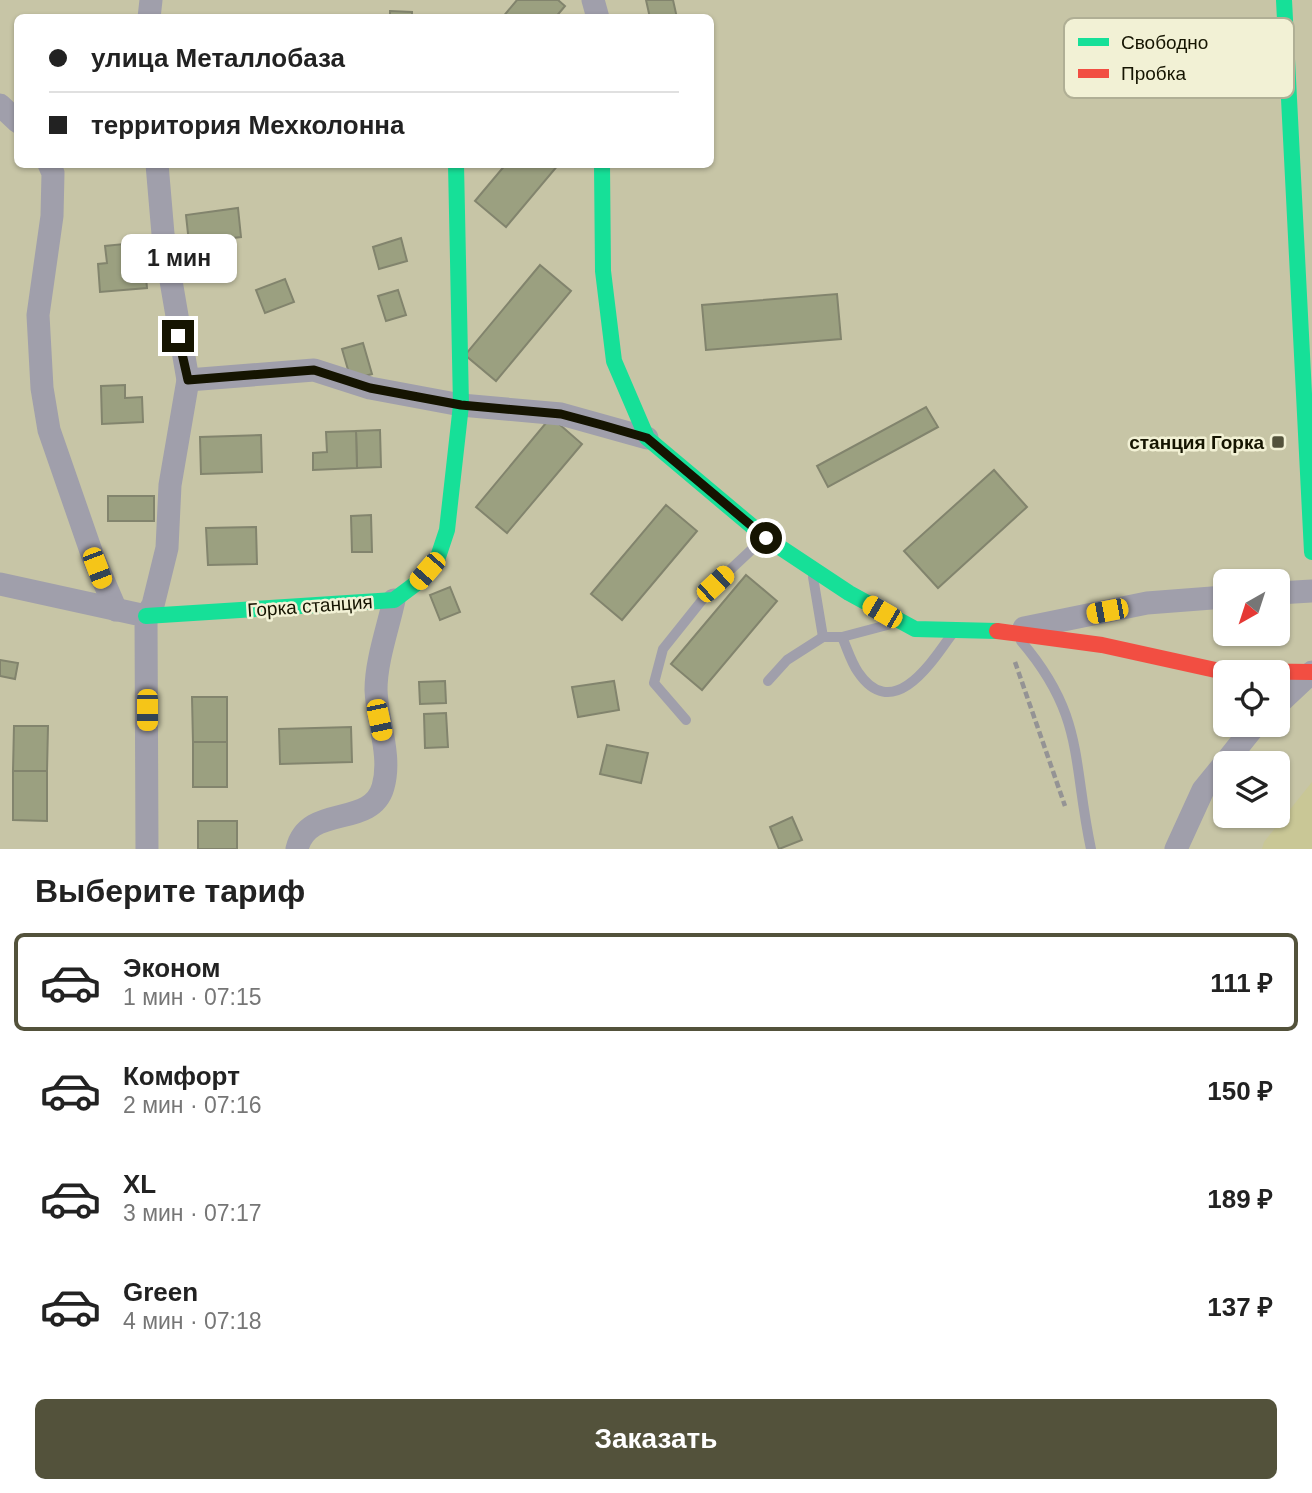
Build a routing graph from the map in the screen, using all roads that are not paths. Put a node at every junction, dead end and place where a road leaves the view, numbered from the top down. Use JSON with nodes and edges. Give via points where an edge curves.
{"nodes":[{"id":1,"x":1284,"y":0,"type":"edge"},
{"id":2,"x":1285,"y":18,"type":"edge"},
{"id":3,"x":1289,"y":98,"type":"edge"},
{"id":4,"x":0,"y":106,"type":"edge"},
{"id":5,"x":14,"y":118,"type":"edge"},
{"id":6,"x":50,"y":168,"type":"edge"},
{"id":7,"x":157,"y":168,"type":"edge"},
{"id":8,"x":456,"y":168,"type":"edge"},
{"id":9,"x":602,"y":168,"type":"edge"},
{"id":10,"x":188,"y":380,"type":"junction"},
{"id":11,"x":461,"y":405,"type":"junction"},
{"id":12,"x":647,"y":438,"type":"junction"},
{"id":13,"x":766,"y":538,"type":"junction"},
{"id":14,"x":1312,"y":552,"type":"edge"},
{"id":15,"x":811,"y":568,"type":"junction"},
{"id":16,"x":0,"y":584,"type":"edge"},
{"id":17,"x":1312,"y":591,"type":"edge"},
{"id":18,"x":1290,"y":592,"type":"edge"},
{"id":19,"x":1213,"y":598,"type":"edge"},
{"id":20,"x":394,"y":600,"type":"junction"},
{"id":21,"x":117,"y":610,"type":"junction"},
{"id":22,"x":146,"y":617,"type":"junction"},
{"id":23,"x":899,"y":622,"type":"junction"},
{"id":24,"x":953,"y":631,"type":"junction"},
{"id":25,"x":823,"y":637,"type":"junction"},
{"id":26,"x":842,"y":637,"type":"junction"},
{"id":27,"x":1012,"y":642,"type":"junction"},
{"id":28,"x":1312,"y":672,"type":"edge"},
{"id":29,"x":768,"y":681,"type":"dead end"},
{"id":30,"x":1290,"y":693,"type":"edge"},
{"id":31,"x":686,"y":720,"type":"dead end"},
{"id":32,"x":1246,"y":737,"type":"edge"},
{"id":33,"x":1235,"y":751,"type":"edge"},
{"id":34,"x":1213,"y":778,"type":"edge"},
{"id":35,"x":147,"y":849,"type":"edge"},
{"id":36,"x":297,"y":849,"type":"edge"},
{"id":37,"x":1091,"y":849,"type":"edge"},
{"id":38,"x":1177,"y":849,"type":"edge"}],
"edges":[{"from":1,"to":2,"type":"street"},
{"from":3,"to":14,"type":"street"},
{"from":4,"to":5,"type":"street"},
{"from":6,"to":21,"type":"street","via":[[52,216],[38,314],[42,388],[49,430],[92,554]]},
{"from":7,"to":10,"type":"street","via":[[163,234]]},
{"from":8,"to":11,"type":"street","name":"Горка станция"},
{"from":9,"to":12,"type":"street","via":[[603,271],[614,360]]},
{"from":10,"to":11,"type":"street","via":[[314,370],[370,388]]},
{"from":10,"to":22,"type":"street","via":[[170,485],[167,548]]},
{"from":11,"to":12,"type":"street","via":[[561,414]]},
{"from":11,"to":20,"type":"street","name":"Горка станция","via":[[444,540],[437,560]]},
{"from":12,"to":13,"type":"street"},
{"from":13,"to":15,"type":"street"},
{"from":13,"to":31,"type":"lane","via":[[715,584],[663,649],[654,683]]},
{"from":15,"to":23,"type":"street"},
{"from":15,"to":25,"type":"lane"},
{"from":16,"to":21,"type":"street"},
{"from":17,"to":18,"type":"street"},
{"from":19,"to":27,"type":"street","via":[[1147,603]]},
{"from":20,"to":22,"type":"street","name":"Горка станция"},
{"from":20,"to":36,"type":"street","via":[[376,688],[385,746],[383,787],[377,799],[361,810],[314,823]]},
{"from":21,"to":22,"type":"street"},
{"from":22,"to":35,"type":"street"},
{"from":23,"to":24,"type":"street","via":[[915,629]]},
{"from":23,"to":26,"type":"lane"},
{"from":24,"to":26,"type":"lane","via":[[921,677],[892,690],[873,687],[863,679]]},
{"from":24,"to":27,"type":"street"},
{"from":25,"to":26,"type":"lane"},
{"from":25,"to":29,"type":"lane","via":[[787,660]]},
{"from":27,"to":28,"type":"street","via":[[1102,645],[1220,671]]},
{"from":27,"to":37,"type":"lane","via":[[1044,668],[1071,725]]},
{"from":28,"to":30,"type":"street"},
{"from":32,"to":33,"type":"street"},
{"from":34,"to":38,"type":"street"}]}
